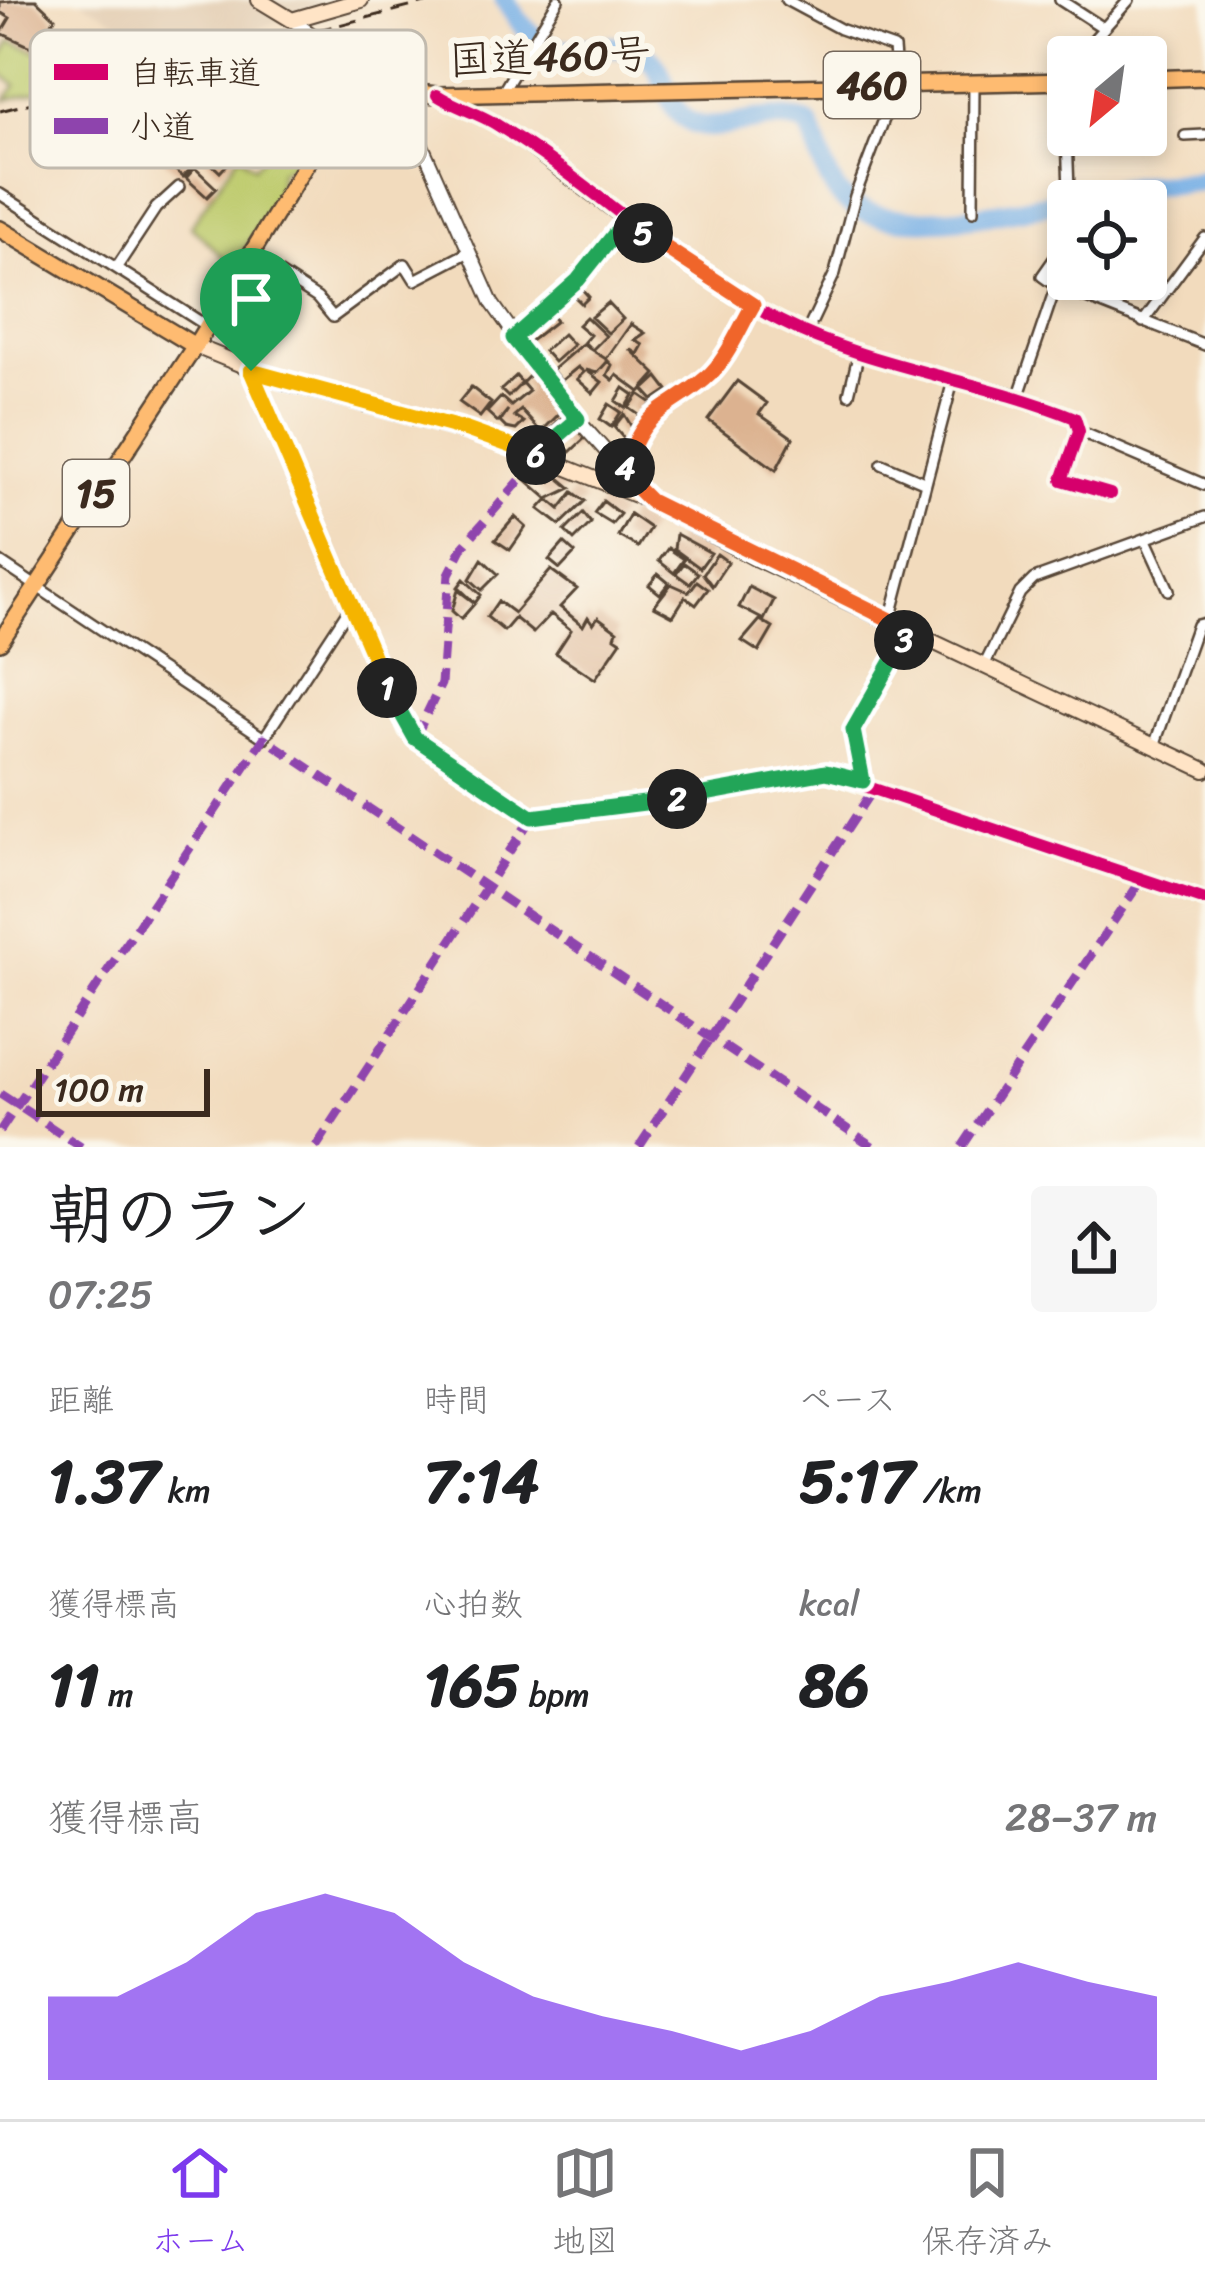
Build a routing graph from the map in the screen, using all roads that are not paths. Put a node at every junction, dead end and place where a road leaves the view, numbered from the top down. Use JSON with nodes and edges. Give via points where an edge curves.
{"nodes":[{"id":1,"x":259,"y":0,"type":"edge"},
{"id":2,"x":362,"y":0,"type":"edge"},
{"id":3,"x":787,"y":0,"type":"edge"},
{"id":4,"x":1060,"y":0,"type":"edge"},
{"id":5,"x":1129,"y":0,"type":"edge"},
{"id":6,"x":558,"y":1,"type":"edge"},
{"id":7,"x":1078,"y":4,"type":"edge"},
{"id":8,"x":292,"y":20,"type":"junction"},
{"id":9,"x":1102,"y":27,"type":"junction"},
{"id":10,"x":306,"y":30,"type":"edge"},
{"id":11,"x":1095,"y":36,"type":"edge"},
{"id":12,"x":1205,"y":77,"type":"edge"},
{"id":13,"x":1167,"y":78,"type":"edge"},
{"id":14,"x":1047,"y":81,"type":"edge"},
{"id":15,"x":974,"y":83,"type":"junction"},
{"id":16,"x":897,"y":85,"type":"junction"},
{"id":17,"x":502,"y":93,"type":"junction"},
{"id":18,"x":426,"y":94,"type":"edge"},
{"id":19,"x":437,"y":95,"type":"junction"},
{"id":20,"x":1205,"y":135,"type":"edge"},
{"id":21,"x":1185,"y":136,"type":"dead end"},
{"id":22,"x":426,"y":157,"type":"edge"},
{"id":23,"x":304,"y":168,"type":"edge"},
{"id":24,"x":178,"y":187,"type":"dead end"},
{"id":25,"x":0,"y":194,"type":"edge"},
{"id":26,"x":973,"y":211,"type":"dead end"},
{"id":27,"x":625,"y":221,"type":"junction"},
{"id":28,"x":0,"y":229,"type":"edge"},
{"id":29,"x":1205,"y":238,"type":"edge"},
{"id":30,"x":1195,"y":252,"type":"junction"},
{"id":31,"x":467,"y":253,"type":"junction"},
{"id":32,"x":251,"y":255,"type":"junction"},
{"id":33,"x":1205,"y":260,"type":"edge"},
{"id":34,"x":118,"y":267,"type":"junction"},
{"id":35,"x":1051,"y":300,"type":"edge"},
{"id":36,"x":1087,"y":300,"type":"edge"},
{"id":37,"x":753,"y":305,"type":"junction"},
{"id":38,"x":1143,"y":322,"type":"junction"},
{"id":39,"x":207,"y":326,"type":"junction"},
{"id":40,"x":807,"y":332,"type":"junction"},
{"id":41,"x":513,"y":338,"type":"junction"},
{"id":42,"x":1205,"y":345,"type":"edge"},
{"id":43,"x":195,"y":346,"type":"junction"},
{"id":44,"x":859,"y":352,"type":"junction"},
{"id":45,"x":251,"y":371,"type":"junction"},
{"id":46,"x":955,"y":377,"type":"junction"},
{"id":47,"x":849,"y":394,"type":"dead end"},
{"id":48,"x":1019,"y":395,"type":"junction"},
{"id":49,"x":578,"y":419,"type":"junction"},
{"id":50,"x":1079,"y":431,"type":"junction"},
{"id":51,"x":540,"y":457,"type":"junction"},
{"id":52,"x":882,"y":464,"type":"dead end"},
{"id":53,"x":623,"y":474,"type":"junction"},
{"id":54,"x":926,"y":483,"type":"junction"},
{"id":55,"x":1205,"y":485,"type":"edge"},
{"id":56,"x":1110,"y":494,"type":"dead end"},
{"id":57,"x":650,"y":501,"type":"junction"},
{"id":58,"x":1205,"y":517,"type":"edge"},
{"id":59,"x":1146,"y":540,"type":"junction"},
{"id":60,"x":0,"y":562,"type":"edge"},
{"id":61,"x":37,"y":586,"type":"junction"},
{"id":62,"x":1168,"y":590,"type":"dead end"},
{"id":63,"x":350,"y":607,"type":"junction"},
{"id":64,"x":890,"y":620,"type":"junction"},
{"id":65,"x":1205,"y":623,"type":"edge"},
{"id":66,"x":909,"y":629,"type":"junction"},
{"id":67,"x":0,"y":642,"type":"edge"},
{"id":68,"x":984,"y":666,"type":"junction"},
{"id":69,"x":1154,"y":746,"type":"junction"},
{"id":70,"x":1205,"y":770,"type":"edge"},
{"id":71,"x":863,"y":781,"type":"junction"},
{"id":72,"x":1205,"y":900,"type":"edge"}],
"edges":[{"from":1,"to":8,"type":"main road"},
{"from":2,"to":8,"type":"main road"},
{"from":3,"to":16,"type":"street","via":[[894,48]]},
{"from":4,"to":7,"type":"street"},
{"from":5,"to":9,"type":"street"},
{"from":6,"to":17,"type":"street"},
{"from":7,"to":9,"type":"street"},
{"from":8,"to":10,"type":"street"},
{"from":9,"to":11,"type":"street"},
{"from":12,"to":13,"type":"main road"},
{"from":14,"to":15,"type":"main road","name":"国道460号","number":"460"},
{"from":15,"to":16,"type":"main road","name":"国道460号","number":"460"},
{"from":15,"to":26,"type":"street"},
{"from":16,"to":17,"type":"main road","name":"国道460号","number":"460"},
{"from":16,"to":40,"type":"street","via":[[835,273]]},
{"from":17,"to":19,"type":"main road","name":"国道460号","number":"460"},
{"from":18,"to":19,"type":"main road","name":"国道460号","number":"460"},
{"from":19,"to":27,"type":"street","via":[[492,121]]},
{"from":20,"to":21,"type":"street"},
{"from":22,"to":31,"type":"street"},
{"from":23,"to":32,"type":"main road"},
{"from":24,"to":34,"type":"street"},
{"from":25,"to":34,"type":"street"},
{"from":27,"to":37,"type":"street"},
{"from":27,"to":41,"type":"street","via":[[578,280]]},
{"from":28,"to":43,"type":"main road"},
{"from":29,"to":30,"type":"street"},
{"from":30,"to":33,"type":"street"},
{"from":30,"to":38,"type":"street"},
{"from":31,"to":32,"type":"street","via":[[415,280],[405,264],[333,317]]},
{"from":31,"to":41,"type":"street"},
{"from":32,"to":39,"type":"main road"},
{"from":34,"to":39,"type":"street"},
{"from":35,"to":48,"type":"street"},
{"from":36,"to":38,"type":"street"},
{"from":37,"to":40,"type":"street"},
{"from":37,"to":53,"type":"street","via":[[709,376],[658,406]]},
{"from":38,"to":42,"type":"street"},
{"from":39,"to":43,"type":"main road"},
{"from":40,"to":44,"type":"street"},
{"from":41,"to":49,"type":"street"},
{"from":43,"to":45,"type":"main road"},
{"from":43,"to":61,"type":"main road","number":"15"},
{"from":44,"to":46,"type":"street"},
{"from":44,"to":47,"type":"street"},
{"from":45,"to":51,"type":"main road"},
{"from":45,"to":63,"type":"street"},
{"from":46,"to":48,"type":"street"},
{"from":46,"to":54,"type":"street"},
{"from":48,"to":50,"type":"street","via":[[1075,418]]},
{"from":49,"to":51,"type":"street"},
{"from":49,"to":53,"type":"street"},
{"from":50,"to":55,"type":"street"},
{"from":50,"to":56,"type":"street","via":[[1062,480]]},
{"from":51,"to":57,"type":"main road"},
{"from":52,"to":54,"type":"street"},
{"from":53,"to":57,"type":"street"},
{"from":54,"to":64,"type":"street"},
{"from":57,"to":64,"type":"main road"},
{"from":58,"to":59,"type":"street"},
{"from":59,"to":62,"type":"street"},
{"from":59,"to":68,"type":"street","via":[[1034,579]]},
{"from":60,"to":61,"type":"street"},
{"from":61,"to":63,"type":"street","via":[[264,738]]},
{"from":61,"to":67,"type":"main road","number":"15"},
{"from":63,"to":71,"type":"street","via":[[407,730],[532,817],[826,772]]},
{"from":64,"to":66,"type":"main road"},
{"from":65,"to":69,"type":"street","via":[[1197,625]]},
{"from":66,"to":68,"type":"main road"},
{"from":66,"to":71,"type":"street","via":[[853,730]]},
{"from":68,"to":69,"type":"main road"},
{"from":69,"to":70,"type":"main road"},
{"from":71,"to":72,"type":"street"}]}
